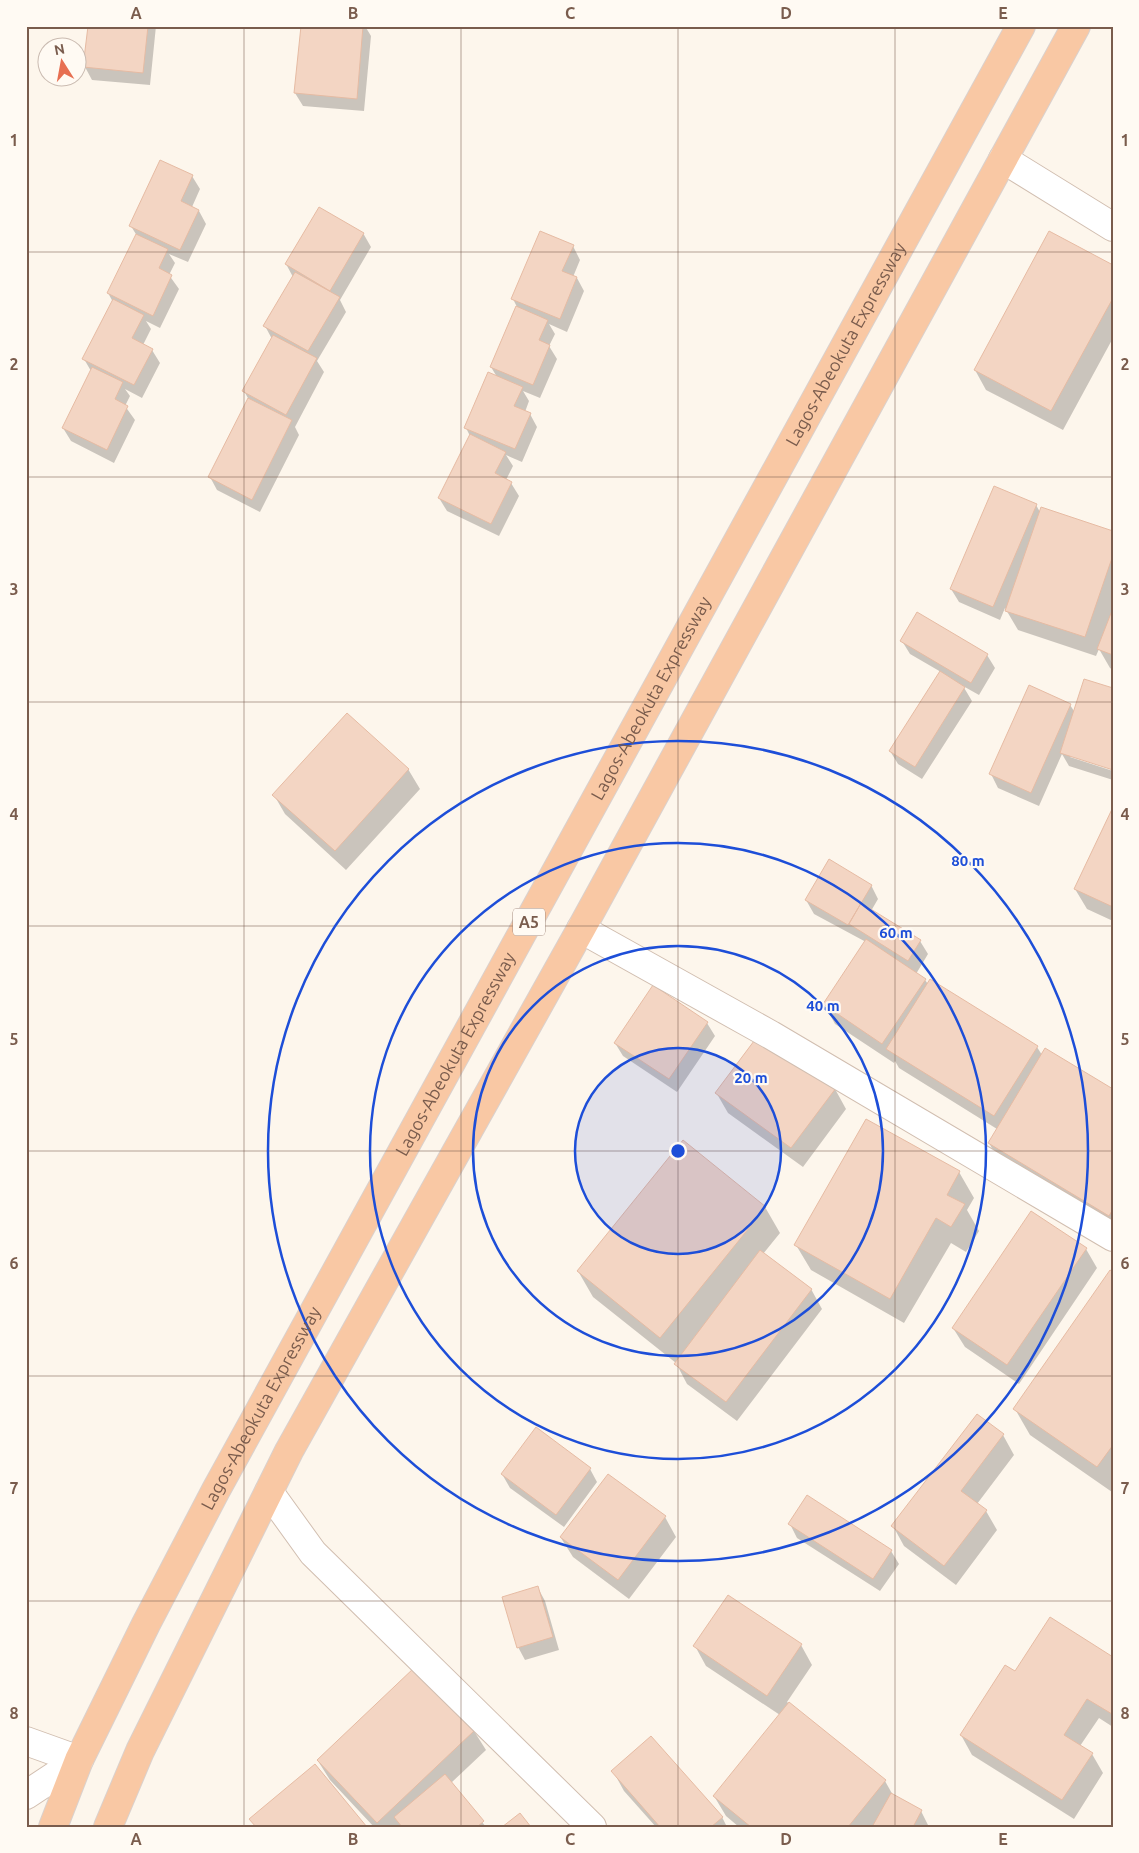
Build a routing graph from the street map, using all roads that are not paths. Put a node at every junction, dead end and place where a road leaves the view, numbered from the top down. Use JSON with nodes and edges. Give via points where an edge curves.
{"nodes":[{"id":1,"x":1021,"y":26,"type":"edge"},
{"id":2,"x":1076,"y":26,"type":"edge"},
{"id":3,"x":1003,"y":159,"type":"junction"},
{"id":4,"x":1113,"y":227,"type":"edge"},
{"id":5,"x":581,"y":930,"type":"junction"},
{"id":6,"x":1113,"y":1237,"type":"edge"},
{"id":7,"x":269,"y":1492,"type":"junction"},
{"id":8,"x":26,"y":1742,"type":"edge"},
{"id":9,"x":79,"y":1760,"type":"junction"},
{"id":10,"x":26,"y":1794,"type":"edge"},
{"id":11,"x":53,"y":1827,"type":"edge"},
{"id":12,"x":108,"y":1827,"type":"edge"},
{"id":13,"x":592,"y":1827,"type":"edge"}],
"edges":[{"from":1,"to":9,"type":"highway","name":"Lagos-Abeokuta Expressway","number":"A5","via":[[216,1490]]},
{"from":2,"to":3,"type":"highway"},
{"from":3,"to":4,"type":"street"},
{"from":3,"to":5,"type":"highway"},
{"from":5,"to":6,"type":"street","via":[[771,1035]]},
{"from":5,"to":7,"type":"highway"},
{"from":7,"to":12,"type":"highway","via":[[140,1751]]},
{"from":7,"to":13,"type":"street","via":[[314,1553]]},
{"from":8,"to":9,"type":"street"},
{"from":9,"to":10,"type":"street"},
{"from":9,"to":11,"type":"highway","name":"Lagos-Abeokuta Expressway","number":"A5"}]}
